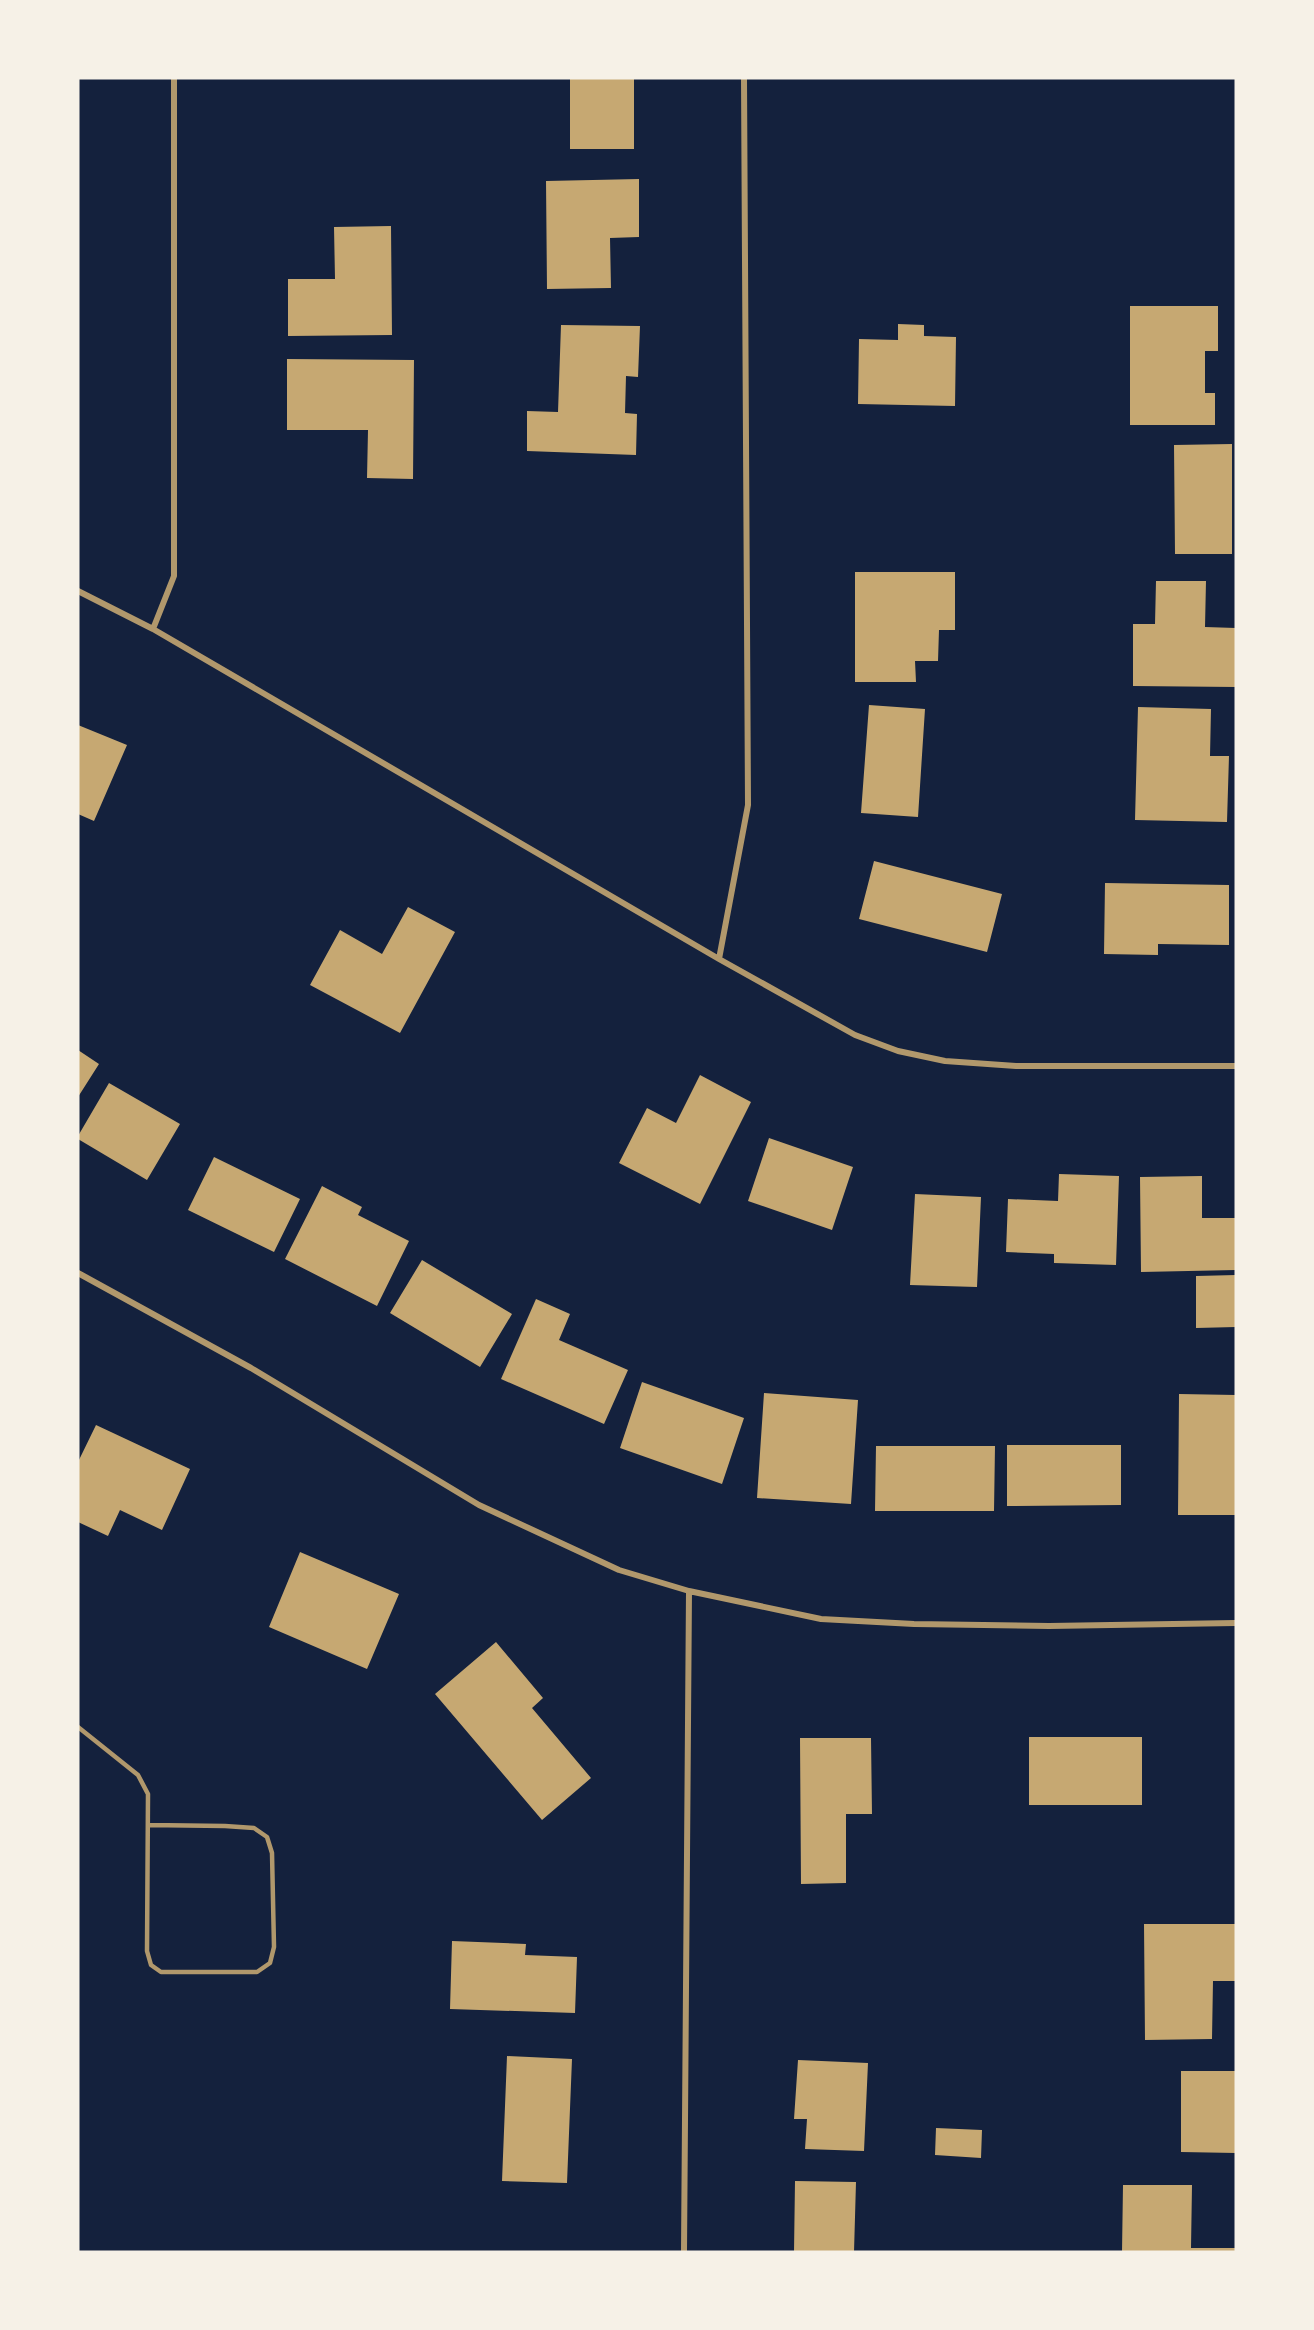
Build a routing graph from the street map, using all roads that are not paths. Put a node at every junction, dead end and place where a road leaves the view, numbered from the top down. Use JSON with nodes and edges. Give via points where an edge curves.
{"nodes":[{"id":1,"x":174,"y":78,"type":"edge"},
{"id":2,"x":744,"y":78,"type":"edge"},
{"id":3,"x":78,"y":591,"type":"edge"},
{"id":4,"x":153,"y":629,"type":"junction"},
{"id":5,"x":719,"y":959,"type":"junction"},
{"id":6,"x":1236,"y":1066,"type":"edge"},
{"id":7,"x":78,"y":1273,"type":"edge"},
{"id":8,"x":689,"y":1591,"type":"junction"},
{"id":9,"x":1236,"y":1623,"type":"edge"},
{"id":10,"x":78,"y":1727,"type":"edge"},
{"id":11,"x":148,"y":1825,"type":"junction"},
{"id":12,"x":684,"y":2252,"type":"edge"}],
"edges":[{"from":1,"to":4,"type":"street","via":[[174,576]]},
{"from":2,"to":5,"type":"street","via":[[748,805]]},
{"from":3,"to":4,"type":"street"},
{"from":4,"to":5,"type":"street"},
{"from":5,"to":6,"type":"street","via":[[855,1035],[898,1052],[945,1061],[1016,1066]]},
{"from":7,"to":8,"type":"street","via":[[251,1368],[479,1505],[619,1570]]},
{"from":8,"to":9,"type":"street","via":[[821,1619],[1049,1626]]},
{"from":8,"to":12,"type":"street"},
{"from":10,"to":11,"type":"lane","via":[[138,1775],[148,1794]]},
{"from":11,"to":11,"type":"lane","via":[[147,1951],[151,1965],[161,1972],[257,1972],[270,1964],[274,1947],[272,1853],[267,1837],[254,1828]]}]}
